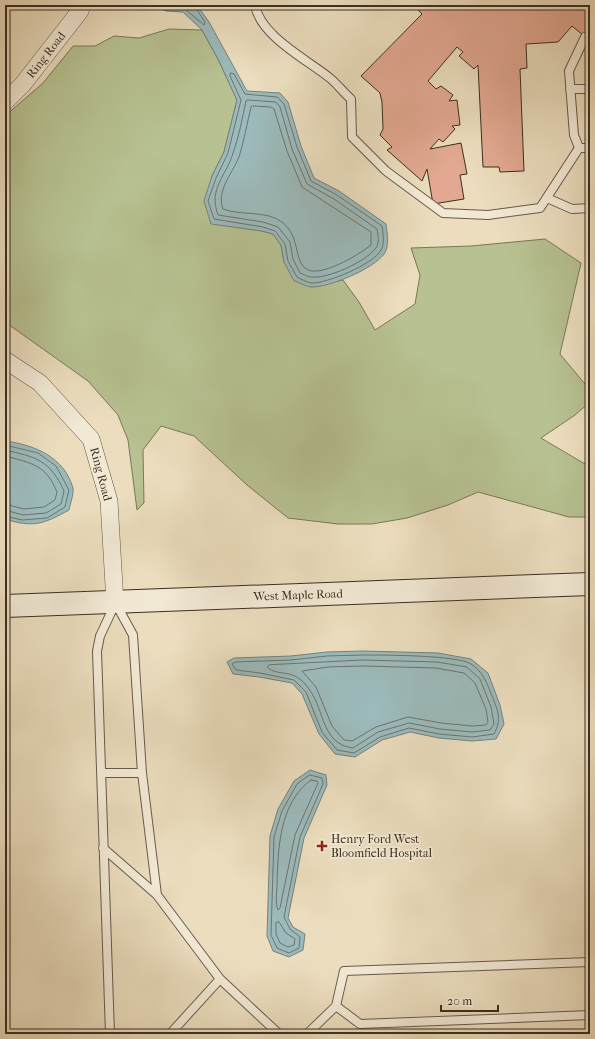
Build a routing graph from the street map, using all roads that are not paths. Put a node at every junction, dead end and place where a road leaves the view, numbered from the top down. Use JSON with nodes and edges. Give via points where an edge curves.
{"nodes":[{"id":1,"x":82,"y":5,"type":"edge"},
{"id":2,"x":255,"y":5,"type":"edge"},
{"id":3,"x":584,"y":37,"type":"dead end"},
{"id":4,"x":570,"y":89,"type":"junction"},
{"id":5,"x":590,"y":89,"type":"edge"},
{"id":6,"x":5,"y":102,"type":"edge"},
{"id":7,"x":579,"y":148,"type":"junction"},
{"id":8,"x":590,"y":148,"type":"edge"},
{"id":9,"x":547,"y":198,"type":"junction"},
{"id":10,"x":590,"y":208,"type":"edge"},
{"id":11,"x":5,"y":360,"type":"edge"},
{"id":12,"x":590,"y":584,"type":"edge"},
{"id":13,"x":115,"y":603,"type":"junction"},
{"id":14,"x":5,"y":606,"type":"edge"},
{"id":15,"x":102,"y":774,"type":"junction"},
{"id":16,"x":142,"y":774,"type":"junction"},
{"id":17,"x":103,"y":848,"type":"junction"},
{"id":18,"x":158,"y":895,"type":"junction"},
{"id":19,"x":590,"y":962,"type":"edge"},
{"id":20,"x":220,"y":979,"type":"junction"},
{"id":21,"x":336,"y":1006,"type":"junction"},
{"id":22,"x":590,"y":1015,"type":"edge"},
{"id":23,"x":110,"y":1034,"type":"edge"},
{"id":24,"x":170,"y":1034,"type":"edge"},
{"id":25,"x":279,"y":1034,"type":"edge"},
{"id":26,"x":307,"y":1034,"type":"edge"}],
"edges":[{"from":1,"to":6,"type":"street","name":"Ring Road","via":[[23,84]]},
{"from":2,"to":9,"type":"lane","via":[[257,15],[281,42],[332,80],[351,99],[352,137],[386,171],[443,213],[488,215],[540,208]]},
{"from":3,"to":4,"type":"lane","via":[[569,71]]},
{"from":4,"to":5,"type":"lane"},
{"from":4,"to":7,"type":"lane","via":[[574,135]]},
{"from":7,"to":8,"type":"lane"},
{"from":7,"to":9,"type":"lane"},
{"from":9,"to":10,"type":"lane","via":[[572,209]]},
{"from":11,"to":13,"type":"street","name":"Ring Road","via":[[40,383],[92,439],[109,501]]},
{"from":12,"to":13,"type":"main road","name":"West Maple Road"},
{"from":13,"to":14,"type":"main road","name":"West Maple Road"},
{"from":13,"to":15,"type":"lane","via":[[100,636],[97,651]]},
{"from":13,"to":16,"type":"lane","via":[[133,635]]},
{"from":15,"to":16,"type":"lane"},
{"from":15,"to":17,"type":"lane"},
{"from":16,"to":18,"type":"lane"},
{"from":17,"to":18,"type":"lane"},
{"from":17,"to":23,"type":"lane"},
{"from":18,"to":20,"type":"lane"},
{"from":19,"to":21,"type":"lane","via":[[344,971]]},
{"from":20,"to":24,"type":"lane"},
{"from":20,"to":25,"type":"lane"},
{"from":21,"to":22,"type":"lane","via":[[360,1024]]},
{"from":21,"to":26,"type":"lane"}]}
